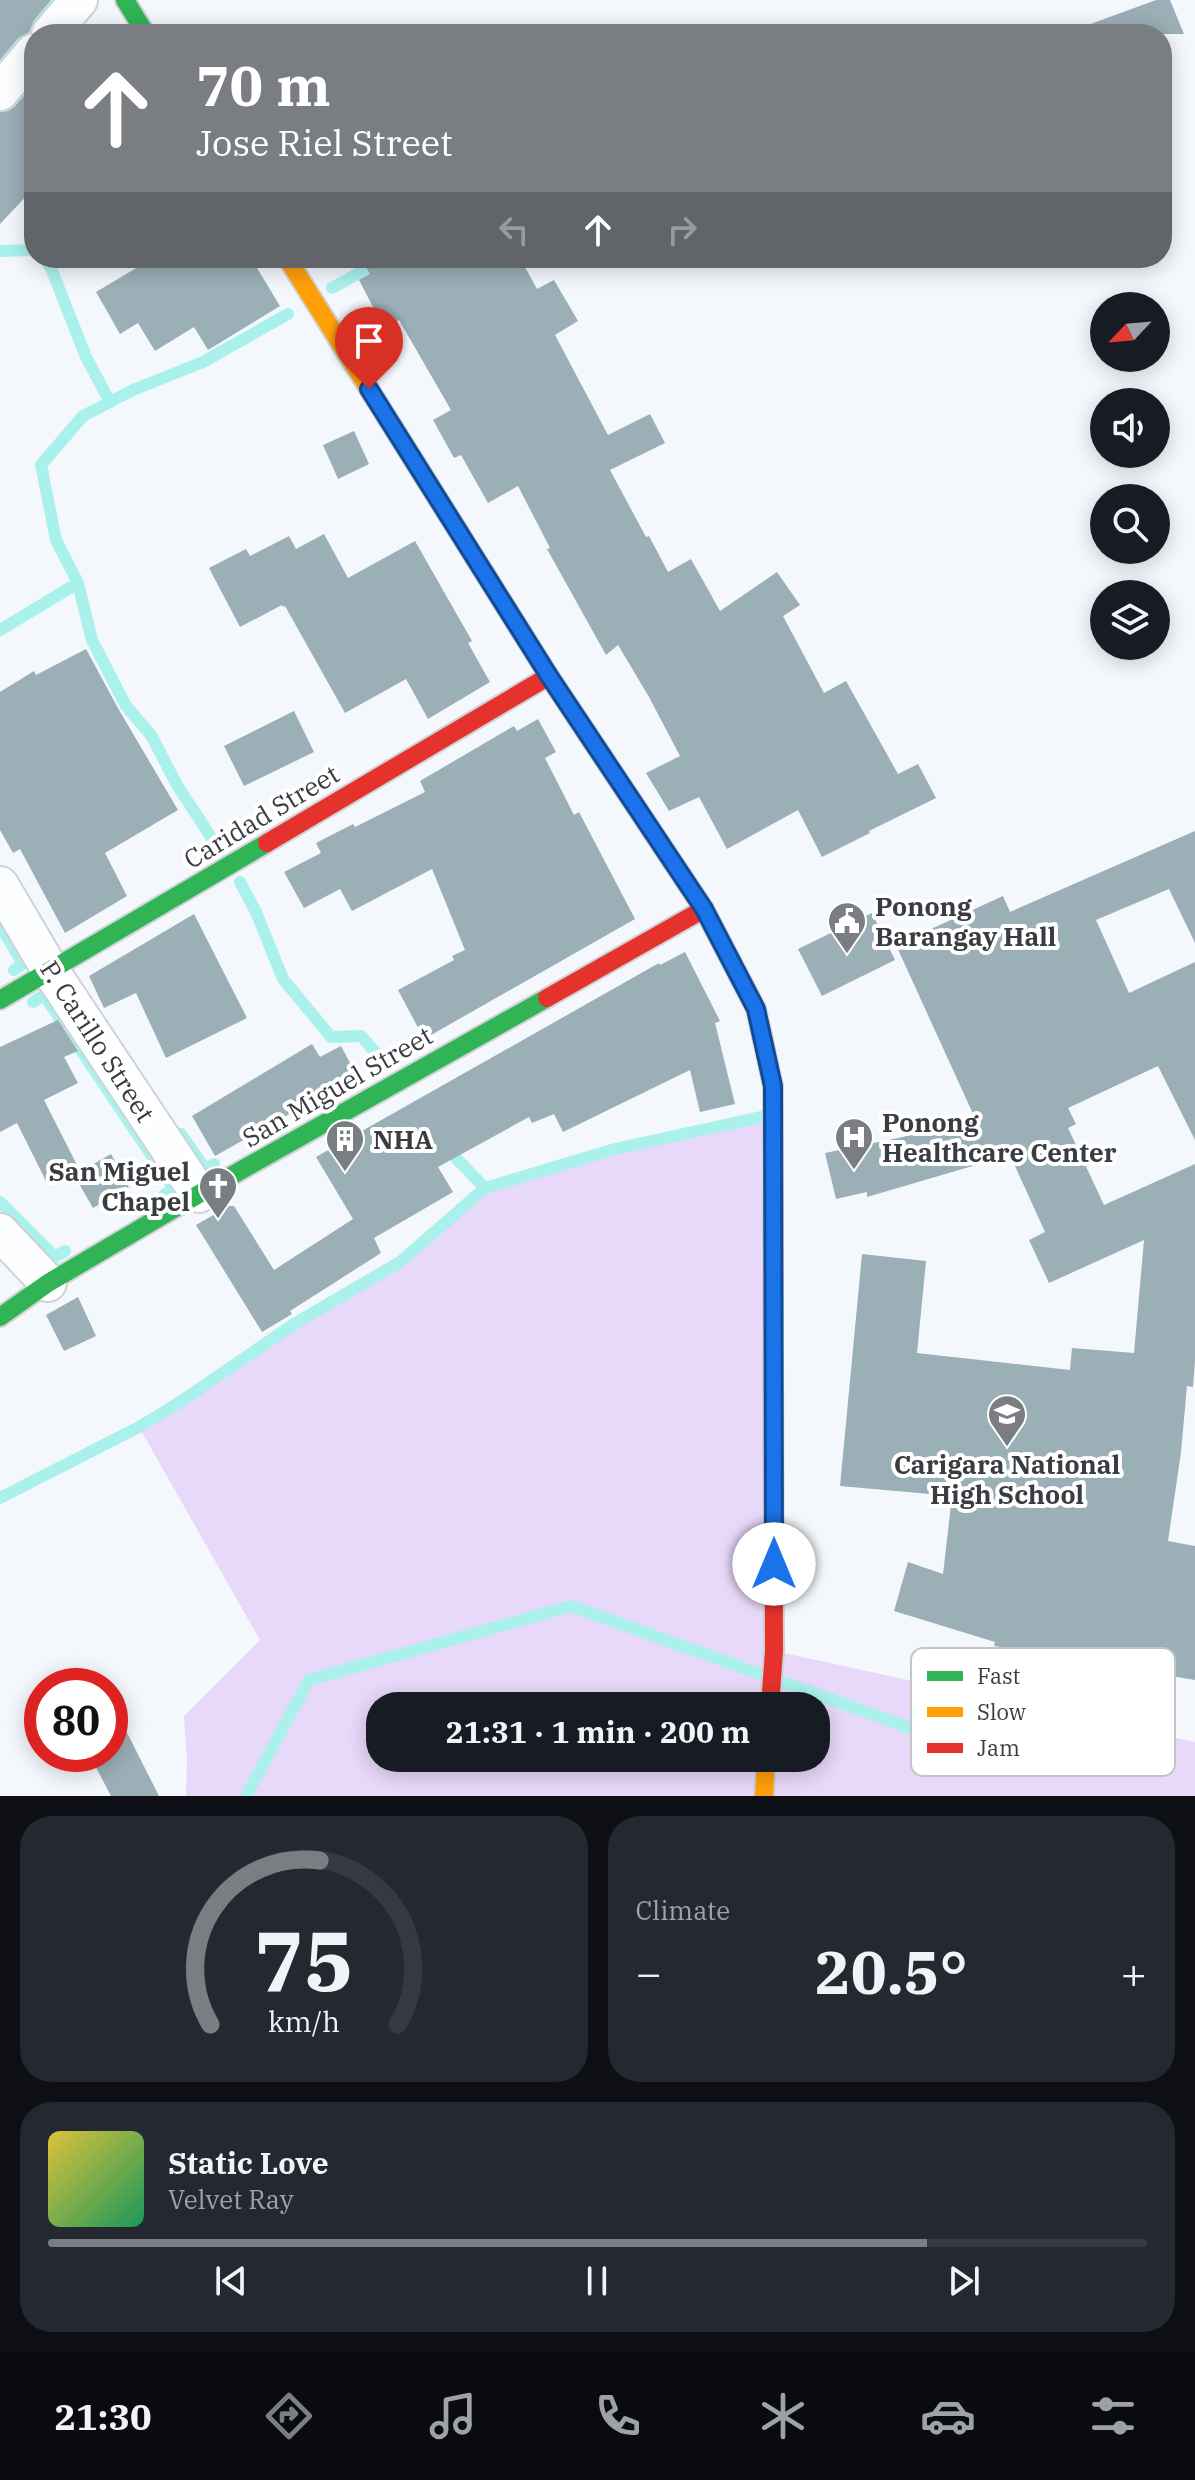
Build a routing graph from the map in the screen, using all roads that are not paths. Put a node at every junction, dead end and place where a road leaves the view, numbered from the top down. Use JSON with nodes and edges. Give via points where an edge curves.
{"nodes":[{"id":1,"x":79,"y":0,"type":"edge"},
{"id":2,"x":125,"y":0,"type":"edge"},
{"id":3,"x":59,"y":24,"type":"edge"},
{"id":4,"x":140,"y":24,"type":"edge"},
{"id":5,"x":24,"y":64,"type":"edge"},
{"id":6,"x":0,"y":92,"type":"edge"},
{"id":7,"x":293,"y":268,"type":"edge"},
{"id":8,"x":549,"y":676,"type":"junction"},
{"id":9,"x":0,"y":885,"type":"edge"},
{"id":10,"x":704,"y":909,"type":"junction"},
{"id":11,"x":50,"y":970,"type":"junction"},
{"id":12,"x":0,"y":1000,"type":"edge"},
{"id":13,"x":199,"y":1194,"type":"junction"},
{"id":14,"x":0,"y":1232,"type":"edge"},
{"id":15,"x":48,"y":1283,"type":"junction"},
{"id":16,"x":0,"y":1317,"type":"edge"},
{"id":17,"x":771,"y":1692,"type":"edge"},
{"id":18,"x":765,"y":1772,"type":"edge"},
{"id":19,"x":764,"y":1796,"type":"edge"}],
"edges":[{"from":1,"to":3,"type":"street"},
{"from":2,"to":4,"type":"main road"},
{"from":5,"to":6,"type":"street"},
{"from":7,"to":8,"type":"main road"},
{"from":8,"to":10,"type":"main road"},
{"from":8,"to":11,"type":"main road","name":"Caridad Street"},
{"from":9,"to":11,"type":"street","name":"P. Carillo Street"},
{"from":10,"to":13,"type":"main road","name":"San Miguel Street"},
{"from":10,"to":17,"type":"main road","via":[[756,1009],[773,1086]]},
{"from":11,"to":12,"type":"main road","name":"Caridad Street"},
{"from":11,"to":13,"type":"street","name":"P. Carillo Street"},
{"from":13,"to":15,"type":"main road","name":"San Miguel Street"},
{"from":14,"to":15,"type":"street"},
{"from":15,"to":16,"type":"main road","name":"San Miguel Street"},
{"from":18,"to":19,"type":"main road"}]}
